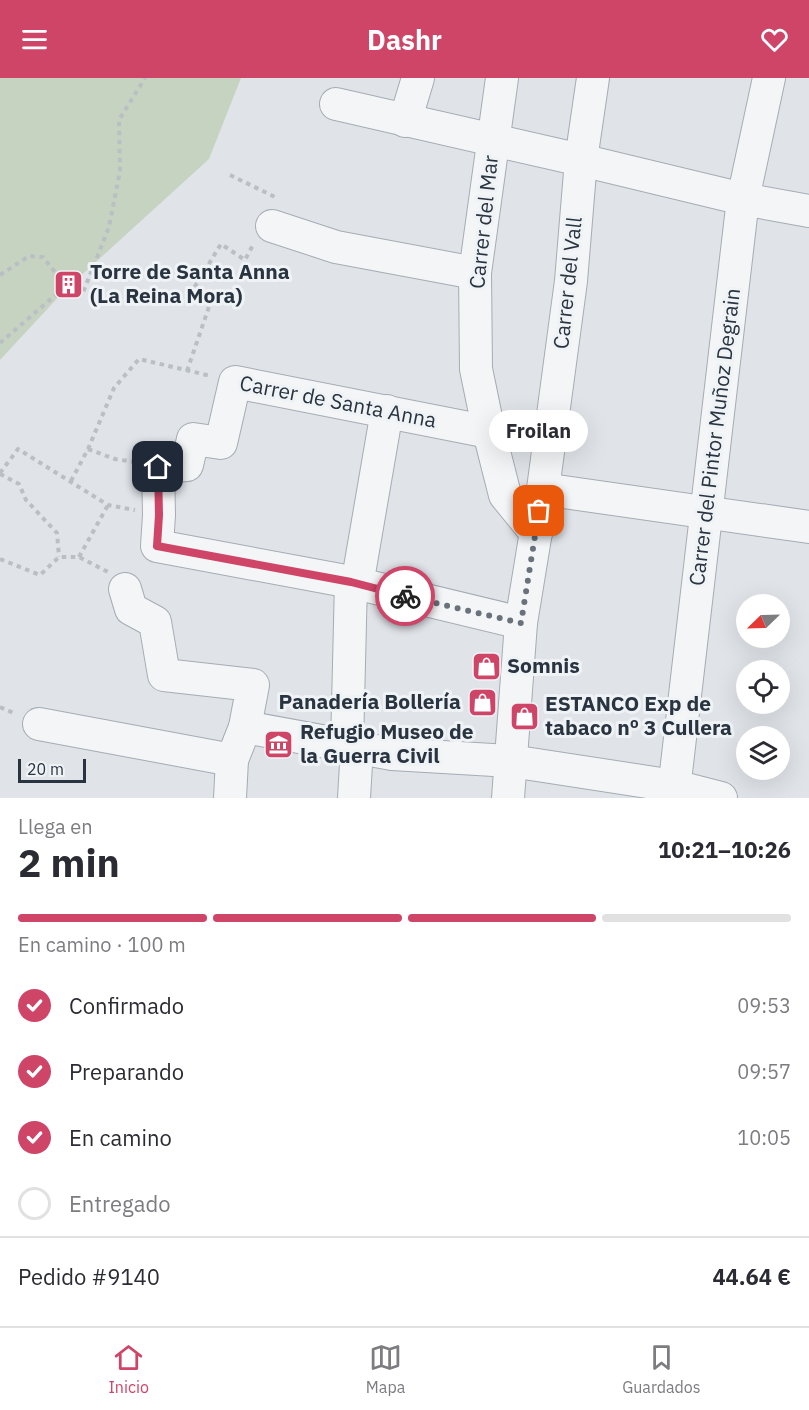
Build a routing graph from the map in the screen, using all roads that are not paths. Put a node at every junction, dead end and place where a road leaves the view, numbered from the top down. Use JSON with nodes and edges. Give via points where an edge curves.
{"nodes":[{"id":1,"x":418,"y":78,"type":"edge"},
{"id":2,"x":502,"y":78,"type":"edge"},
{"id":3,"x":593,"y":78,"type":"edge"},
{"id":4,"x":769,"y":78,"type":"edge"},
{"id":5,"x":336,"y":104,"type":"dead end"},
{"id":6,"x":405,"y":121,"type":"junction"},
{"id":7,"x":494,"y":141,"type":"junction"},
{"id":8,"x":581,"y":160,"type":"junction"},
{"id":9,"x":743,"y":199,"type":"junction"},
{"id":10,"x":809,"y":211,"type":"edge"},
{"id":11,"x":272,"y":226,"type":"road end"},
{"id":12,"x":475,"y":273,"type":"junction"},
{"id":13,"x":387,"y":411,"type":"junction"},
{"id":14,"x":489,"y":432,"type":"junction"},
{"id":15,"x":543,"y":489,"type":"junction"},
{"id":16,"x":706,"y":513,"type":"junction"},
{"id":17,"x":809,"y":526,"type":"edge"},
{"id":18,"x":536,"y":533,"type":"junction"},
{"id":19,"x":354,"y":584,"type":"junction"},
{"id":20,"x":125,"y":589,"type":"road end"},
{"id":21,"x":521,"y":623,"type":"junction"},
{"id":22,"x":39,"y":724,"type":"dead end"},
{"id":23,"x":244,"y":727,"type":"junction"},
{"id":24,"x":352,"y":746,"type":"junction"},
{"id":25,"x":231,"y":760,"type":"junction"},
{"id":26,"x":511,"y":761,"type":"junction"},
{"id":27,"x":674,"y":792,"type":"edge"},
{"id":28,"x":230,"y":798,"type":"edge"},
{"id":29,"x":354,"y":798,"type":"edge"},
{"id":30,"x":508,"y":798,"type":"edge"},
{"id":31,"x":721,"y":798,"type":"edge"}],
"edges":[{"from":1,"to":6,"type":"street"},
{"from":2,"to":7,"type":"street","name":"Carrer del Mar"},
{"from":3,"to":8,"type":"street","name":"Carrer del Vall"},
{"from":4,"to":9,"type":"street","name":"Carrer del Pintor Muñoz Degrain"},
{"from":5,"to":6,"type":"street"},
{"from":6,"to":7,"type":"street"},
{"from":7,"to":8,"type":"street"},
{"from":7,"to":12,"type":"street","name":"Carrer del Mar"},
{"from":8,"to":9,"type":"street"},
{"from":8,"to":15,"type":"street","name":"Carrer del Vall","via":[[570,282]]},
{"from":9,"to":10,"type":"street"},
{"from":9,"to":16,"type":"street","name":"Carrer del Pintor Muñoz Degrain"},
{"from":11,"to":12,"type":"street","via":[[336,247]]},
{"from":12,"to":14,"type":"street","name":"Carrer del Mar","via":[[476,369]]},
{"from":13,"to":14,"type":"street","name":"Carrer de Santa Anna"},
{"from":13,"to":19,"type":"street"},
{"from":13,"to":19,"type":"street","name":"Carrer de Santa Anna","via":[[235,382],[221,443],[193,439],[187,465],[158,467],[157,546]]},
{"from":14,"to":18,"type":"street","name":"Carrer del Mar","via":[[506,495]]},
{"from":15,"to":16,"type":"street"},
{"from":15,"to":18,"type":"street","name":"Carrer del Vall"},
{"from":16,"to":17,"type":"street"},
{"from":16,"to":27,"type":"street","name":"Carrer del Pintor Muñoz Degrain"},
{"from":18,"to":21,"type":"street","name":"Carrer del Vall"},
{"from":19,"to":21,"type":"street"},
{"from":19,"to":24,"type":"street"},
{"from":20,"to":23,"type":"street","via":[[131,609],[155,622],[164,675],[253,684]]},
{"from":21,"to":26,"type":"street","name":"Carrer del Vall"},
{"from":22,"to":25,"type":"street"},
{"from":23,"to":24,"type":"street"},
{"from":23,"to":25,"type":"street"},
{"from":24,"to":26,"type":"street","via":[[392,754]]},
{"from":24,"to":29,"type":"street"},
{"from":25,"to":28,"type":"street"},
{"from":26,"to":27,"type":"street"},
{"from":26,"to":30,"type":"street","name":"Carrer del Vall"},
{"from":27,"to":31,"type":"street"}]}
